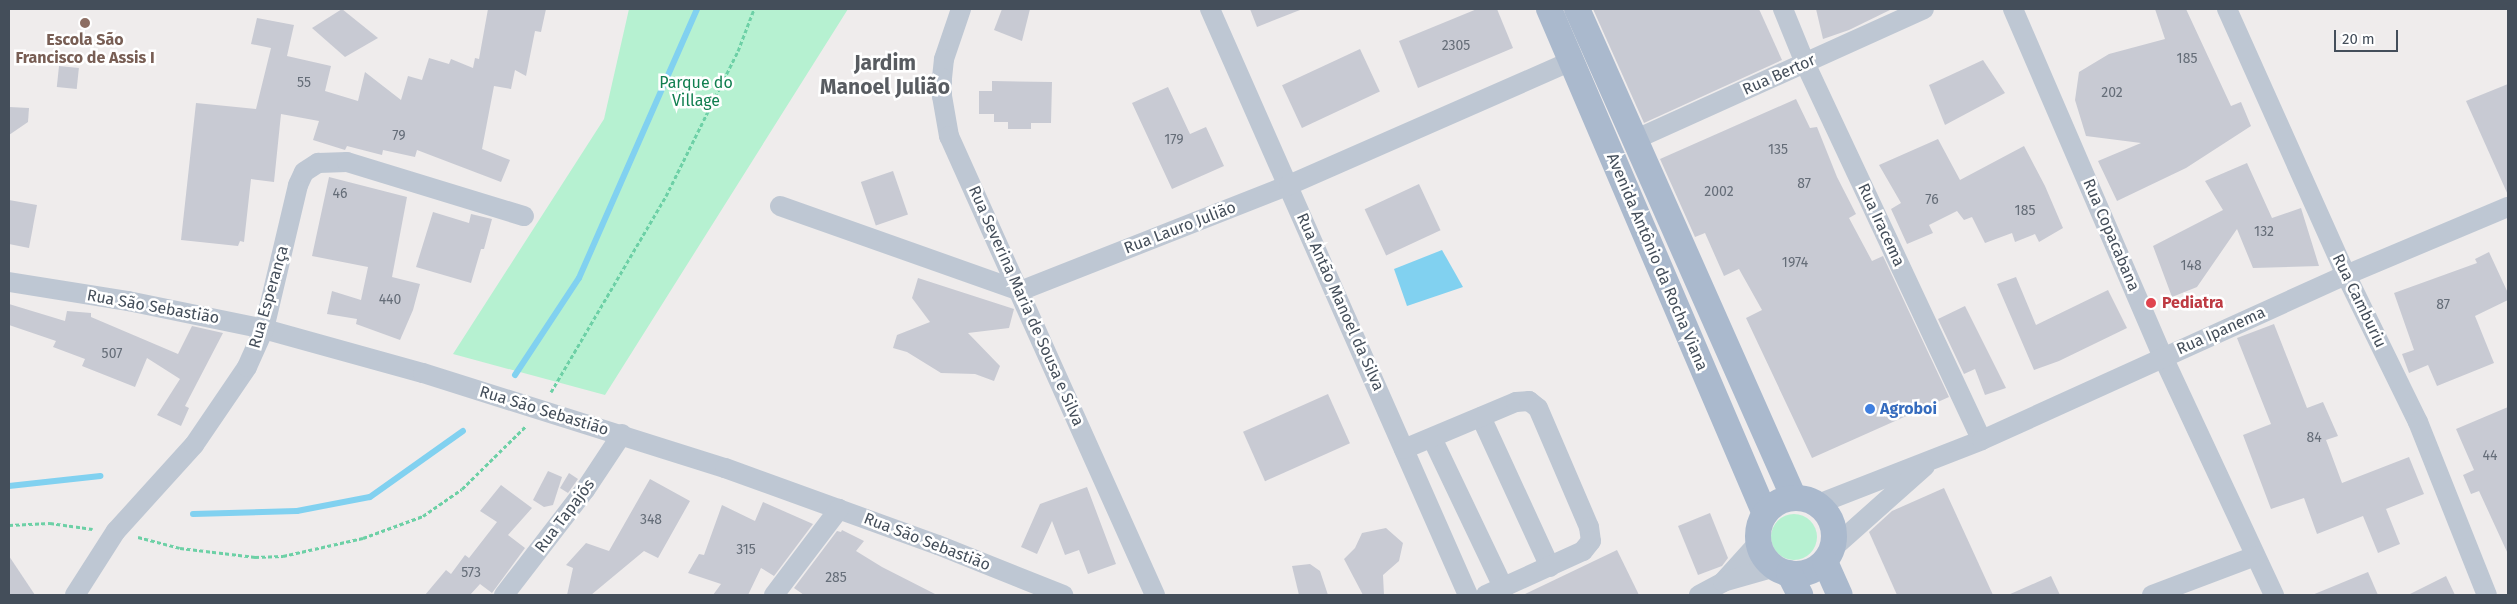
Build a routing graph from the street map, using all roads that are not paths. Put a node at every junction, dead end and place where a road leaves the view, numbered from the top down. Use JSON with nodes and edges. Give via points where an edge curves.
{"nodes":[{"id":1,"x":960,"y":9,"type":"edge"},
{"id":2,"x":1210,"y":9,"type":"edge"},
{"id":3,"x":1549,"y":9,"type":"edge"},
{"id":4,"x":1577,"y":9,"type":"edge"},
{"id":5,"x":1783,"y":9,"type":"edge"},
{"id":6,"x":1924,"y":9,"type":"edge"},
{"id":7,"x":2013,"y":9,"type":"edge"},
{"id":8,"x":2227,"y":9,"type":"edge"},
{"id":9,"x":1571,"y":61,"type":"junction"},
{"id":10,"x":1806,"y":63,"type":"junction"},
{"id":11,"x":1634,"y":140,"type":"junction"},
{"id":12,"x":1289,"y":185,"type":"junction"},
{"id":13,"x":780,"y":206,"type":"dead end"},
{"id":14,"x":2508,"y":207,"type":"edge"},
{"id":15,"x":524,"y":216,"type":"dead end"},
{"id":16,"x":2346,"y":275,"type":"junction"},
{"id":17,"x":9,"y":282,"type":"edge"},
{"id":18,"x":1020,"y":291,"type":"junction"},
{"id":19,"x":264,"y":329,"type":"junction"},
{"id":20,"x":2163,"y":356,"type":"junction"},
{"id":21,"x":1481,"y":417,"type":"junction"},
{"id":22,"x":622,"y":434,"type":"junction"},
{"id":23,"x":1432,"y":438,"type":"junction"},
{"id":24,"x":1982,"y":440,"type":"junction"},
{"id":25,"x":1404,"y":449,"type":"junction"},
{"id":26,"x":1936,"y":456,"type":"junction"},
{"id":27,"x":1806,"y":501,"type":"junction"},
{"id":28,"x":839,"y":509,"type":"junction"},
{"id":29,"x":1765,"y":514,"type":"junction"},
{"id":30,"x":1759,"y":542,"type":"junction"},
{"id":31,"x":1829,"y":555,"type":"junction"},
{"id":32,"x":2255,"y":556,"type":"junction"},
{"id":33,"x":1550,"y":567,"type":"junction"},
{"id":34,"x":1788,"y":579,"type":"edge"},
{"id":35,"x":1723,"y":582,"type":"junction"},
{"id":36,"x":1035,"y":590,"type":"edge"},
{"id":37,"x":1495,"y":592,"type":"edge"},
{"id":38,"x":74,"y":595,"type":"edge"},
{"id":39,"x":504,"y":595,"type":"edge"},
{"id":40,"x":774,"y":595,"type":"edge"},
{"id":41,"x":1062,"y":595,"type":"edge"},
{"id":42,"x":1155,"y":595,"type":"edge"},
{"id":43,"x":1468,"y":595,"type":"edge"},
{"id":44,"x":1699,"y":595,"type":"edge"},
{"id":45,"x":1840,"y":595,"type":"edge"},
{"id":46,"x":2152,"y":595,"type":"edge"},
{"id":47,"x":2274,"y":595,"type":"edge"},
{"id":48,"x":2487,"y":595,"type":"edge"}],
"edges":[{"from":1,"to":18,"type":"street","name":"Rua Severina Maria de Sousa e Silva","via":[[944,59],[942,96],[949,136]]},
{"from":2,"to":12,"type":"street","name":"Rua Antão Manoel da Silva"},
{"from":3,"to":9,"type":"main road","name":"Avenida Antônio da Rocha Viana"},
{"from":4,"to":11,"type":"main road","name":"Avenida Antônio da Rocha Viana"},
{"from":5,"to":10,"type":"street","name":"Rua Iracema"},
{"from":6,"to":10,"type":"street","name":"Rua Bertor"},
{"from":7,"to":20,"type":"street","name":"Rua Copacabana"},
{"from":8,"to":16,"type":"street","name":"Rua Camburiu"},
{"from":9,"to":12,"type":"street","name":"Rua Lauro Julião"},
{"from":9,"to":29,"type":"main road","name":"Avenida Antônio da Rocha Viana"},
{"from":10,"to":11,"type":"street","name":"Rua Bertor"},
{"from":10,"to":24,"type":"street","name":"Rua Iracema"},
{"from":11,"to":27,"type":"main road","name":"Avenida Antônio da Rocha Viana"},
{"from":12,"to":18,"type":"street","name":"Rua Lauro Julião"},
{"from":12,"to":25,"type":"street","name":"Rua Antão Manoel da Silva"},
{"from":13,"to":18,"type":"street"},
{"from":14,"to":16,"type":"street","name":"Rua Ipanema"},
{"from":15,"to":19,"type":"street","name":"Rua Esperança","via":[[356,164],[318,163],[304,172],[298,185]]},
{"from":16,"to":20,"type":"street","name":"Rua Ipanema"},
{"from":16,"to":48,"type":"street","name":"Rua Camburiu","via":[[2418,422]]},
{"from":17,"to":19,"type":"street","name":"Rua São Sebastião","via":[[128,301]]},
{"from":18,"to":42,"type":"street","name":"Rua Severina Maria de Sousa e Silva"},
{"from":19,"to":22,"type":"street","name":"Rua São Sebastião","via":[[423,373]]},
{"from":19,"to":38,"type":"street","name":"Rua Esperança","via":[[247,367],[206,428],[116,532]]},
{"from":20,"to":24,"type":"street","name":"Rua Ipanema"},
{"from":20,"to":32,"type":"street","name":"Rua Copacabana"},
{"from":21,"to":23,"type":"street"},
{"from":21,"to":33,"type":"street"},
{"from":21,"to":33,"type":"street","via":[[1525,400],[1538,408],[1592,536],[1582,551]]},
{"from":22,"to":28,"type":"street","name":"Rua São Sebastião"},
{"from":22,"to":39,"type":"street","name":"Rua Tapajós","via":[[586,490]]},
{"from":23,"to":25,"type":"street"},
{"from":23,"to":37,"type":"street"},
{"from":24,"to":26,"type":"street","name":"Rua Ipanema"},
{"from":25,"to":43,"type":"street","name":"Rua Antão Manoel da Silva"},
{"from":26,"to":27,"type":"street","name":"Rua Ipanema"},
{"from":26,"to":31,"type":"street","name":"Rua Ipanema"},
{"from":27,"to":29,"type":"main road","via":[[1776,503]]},
{"from":27,"to":31,"type":"main road","via":[[1833,523]]},
{"from":28,"to":36,"type":"street","name":"Rua São Sebastião"},
{"from":28,"to":40,"type":"street"},
{"from":29,"to":30,"type":"main road","via":[[1759,526]]},
{"from":30,"to":34,"type":"main road","via":[[1766,562]]},
{"from":30,"to":35,"type":"street"},
{"from":31,"to":34,"type":"main road","via":[[1809,572]]},
{"from":31,"to":45,"type":"main road"},
{"from":32,"to":46,"type":"street"},
{"from":32,"to":47,"type":"street","name":"Rua Copacabana"},
{"from":33,"to":37,"type":"street"},
{"from":34,"to":35,"type":"street"},
{"from":35,"to":44,"type":"street"},
{"from":36,"to":41,"type":"street","name":"Rua São Sebastião"}]}
